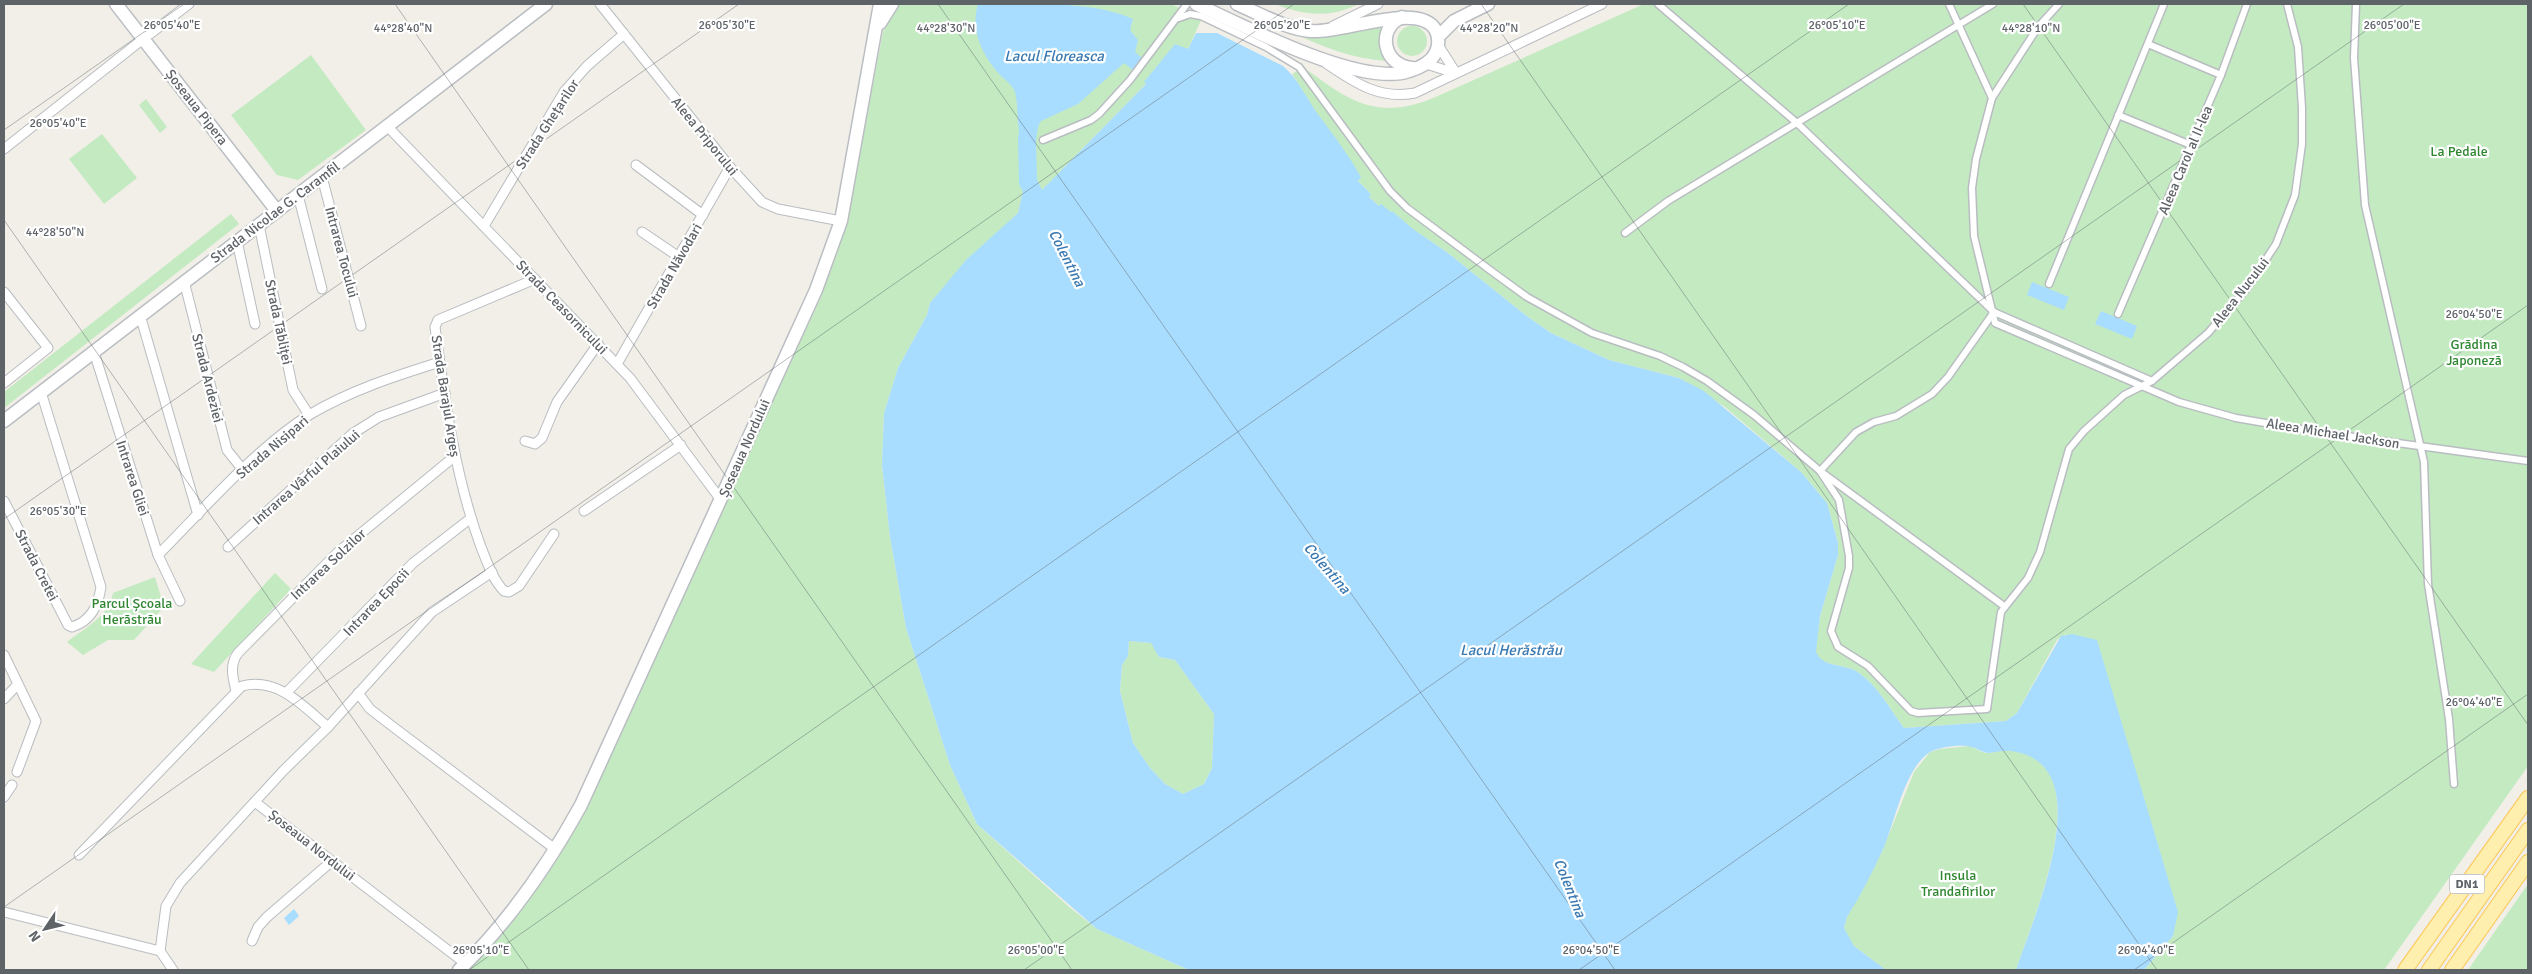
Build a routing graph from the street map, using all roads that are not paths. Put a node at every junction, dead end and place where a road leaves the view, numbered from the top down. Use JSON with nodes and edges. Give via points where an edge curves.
{"nodes":[{"id":1,"x":116,"y":4,"type":"edge"},
{"id":2,"x":126,"y":4,"type":"edge"},
{"id":3,"x":189,"y":4,"type":"edge"},
{"id":4,"x":546,"y":4,"type":"edge"},
{"id":5,"x":600,"y":4,"type":"edge"},
{"id":6,"x":880,"y":4,"type":"edge"},
{"id":7,"x":892,"y":4,"type":"edge"},
{"id":8,"x":1187,"y":4,"type":"edge"},
{"id":9,"x":1196,"y":4,"type":"edge"},
{"id":10,"x":1237,"y":4,"type":"edge"},
{"id":11,"x":1378,"y":4,"type":"edge"},
{"id":12,"x":1488,"y":4,"type":"edge"},
{"id":13,"x":1602,"y":4,"type":"edge"},
{"id":14,"x":1658,"y":4,"type":"edge"},
{"id":15,"x":1948,"y":4,"type":"edge"},
{"id":16,"x":1993,"y":4,"type":"edge"},
{"id":17,"x":2059,"y":4,"type":"edge"},
{"id":18,"x":2164,"y":4,"type":"edge"},
{"id":19,"x":2247,"y":4,"type":"edge"},
{"id":20,"x":2287,"y":4,"type":"edge"},
{"id":21,"x":2356,"y":4,"type":"edge"},
{"id":22,"x":1407,"y":15,"type":"junction"},
{"id":23,"x":1178,"y":18,"type":"junction"},
{"id":24,"x":1454,"y":21,"type":"junction"},
{"id":25,"x":1430,"y":22,"type":"junction"},
{"id":26,"x":1958,"y":24,"type":"junction"},
{"id":27,"x":877,"y":28,"type":"junction"},
{"id":28,"x":1324,"y":31,"type":"junction"},
{"id":29,"x":624,"y":34,"type":"junction"},
{"id":30,"x":146,"y":36,"type":"junction"},
{"id":31,"x":1438,"y":41,"type":"junction"},
{"id":32,"x":2148,"y":44,"type":"junction"},
{"id":33,"x":1321,"y":60,"type":"junction"},
{"id":34,"x":1422,"y":66,"type":"junction"},
{"id":35,"x":1456,"y":74,"type":"junction"},
{"id":36,"x":2221,"y":75,"type":"junction"},
{"id":37,"x":1992,"y":98,"type":"junction"},
{"id":38,"x":2118,"y":115,"type":"junction"},
{"id":39,"x":1797,"y":123,"type":"junction"},
{"id":40,"x":387,"y":126,"type":"junction"},
{"id":41,"x":1043,"y":140,"type":"dead end"},
{"id":42,"x":2191,"y":145,"type":"junction"},
{"id":43,"x":4,"y":148,"type":"edge"},
{"id":44,"x":636,"y":165,"type":"dead end"},
{"id":45,"x":730,"y":167,"type":"junction"},
{"id":46,"x":322,"y":177,"type":"junction"},
{"id":47,"x":298,"y":195,"type":"junction"},
{"id":48,"x":280,"y":209,"type":"junction"},
{"id":49,"x":703,"y":215,"type":"junction"},
{"id":50,"x":841,"y":221,"type":"junction"},
{"id":51,"x":259,"y":224,"type":"junction"},
{"id":52,"x":484,"y":226,"type":"junction"},
{"id":53,"x":642,"y":232,"type":"dead end"},
{"id":54,"x":1625,"y":233,"type":"dead end"},
{"id":55,"x":237,"y":241,"type":"junction"},
{"id":56,"x":679,"y":257,"type":"junction"},
{"id":57,"x":535,"y":279,"type":"junction"},
{"id":58,"x":184,"y":281,"type":"junction"},
{"id":59,"x":2049,"y":284,"type":"dead end"},
{"id":60,"x":322,"y":289,"type":"dead end"},
{"id":61,"x":4,"y":292,"type":"edge"},
{"id":62,"x":1994,"y":312,"type":"junction"},
{"id":63,"x":2118,"y":314,"type":"dead end"},
{"id":64,"x":140,"y":315,"type":"junction"},
{"id":65,"x":255,"y":324,"type":"dead end"},
{"id":66,"x":362,"y":326,"type":"dead end"},
{"id":67,"x":598,"y":344,"type":"junction"},
{"id":68,"x":94,"y":352,"type":"junction"},
{"id":69,"x":440,"y":362,"type":"junction"},
{"id":70,"x":617,"y":364,"type":"junction"},
{"id":71,"x":2152,"y":381,"type":"junction"},
{"id":72,"x":4,"y":383,"type":"edge"},
{"id":73,"x":2142,"y":386,"type":"junction"},
{"id":74,"x":41,"y":392,"type":"junction"},
{"id":75,"x":445,"y":392,"type":"junction"},
{"id":76,"x":309,"y":415,"type":"junction"},
{"id":77,"x":4,"y":421,"type":"edge"},
{"id":78,"x":524,"y":441,"type":"dead end"},
{"id":79,"x":681,"y":445,"type":"junction"},
{"id":80,"x":2421,"y":447,"type":"junction"},
{"id":81,"x":455,"y":456,"type":"junction"},
{"id":82,"x":2528,"y":461,"type":"edge"},
{"id":83,"x":243,"y":470,"type":"junction"},
{"id":84,"x":1820,"y":472,"type":"junction"},
{"id":85,"x":721,"y":500,"type":"junction"},
{"id":86,"x":4,"y":501,"type":"edge"},
{"id":87,"x":584,"y":511,"type":"dead end"},
{"id":88,"x":198,"y":515,"type":"junction"},
{"id":89,"x":471,"y":518,"type":"junction"},
{"id":90,"x":554,"y":534,"type":"dead end"},
{"id":91,"x":228,"y":547,"type":"dead end"},
{"id":92,"x":158,"y":555,"type":"junction"},
{"id":93,"x":492,"y":572,"type":"junction"},
{"id":94,"x":180,"y":601,"type":"dead end"},
{"id":95,"x":2004,"y":606,"type":"junction"},
{"id":96,"x":4,"y":655,"type":"edge"},
{"id":97,"x":18,"y":684,"type":"junction"},
{"id":98,"x":236,"y":692,"type":"junction"},
{"id":99,"x":287,"y":692,"type":"junction"},
{"id":100,"x":358,"y":693,"type":"junction"},
{"id":101,"x":4,"y":699,"type":"edge"},
{"id":102,"x":328,"y":727,"type":"junction"},
{"id":103,"x":16,"y":772,"type":"dead end"},
{"id":104,"x":2454,"y":784,"type":"dead end"},
{"id":105,"x":12,"y":785,"type":"dead end"},
{"id":106,"x":4,"y":797,"type":"edge"},
{"id":107,"x":2528,"y":798,"type":"edge"},
{"id":108,"x":255,"y":802,"type":"junction"},
{"id":109,"x":2528,"y":830,"type":"edge"},
{"id":110,"x":555,"y":849,"type":"junction"},
{"id":111,"x":79,"y":855,"type":"dead end"},
{"id":112,"x":332,"y":861,"type":"junction"},
{"id":113,"x":2528,"y":862,"type":"edge"},
{"id":114,"x":4,"y":912,"type":"edge"},
{"id":115,"x":252,"y":941,"type":"dead end"},
{"id":116,"x":160,"y":951,"type":"junction"},
{"id":117,"x":463,"y":967,"type":"edge"},
{"id":118,"x":173,"y":970,"type":"edge"},
{"id":119,"x":2405,"y":970,"type":"edge"},
{"id":120,"x":2429,"y":970,"type":"edge"},
{"id":121,"x":2452,"y":970,"type":"edge"}],
"edges":[{"from":1,"to":30,"type":"main road","name":"Șoseaua Pipera"},
{"from":2,"to":30,"type":"main road","name":"Șoseaua Pipera"},
{"from":3,"to":30,"type":"street"},
{"from":4,"to":40,"type":"main road","name":"Strada Nicolae G. Caramfil"},
{"from":5,"to":29,"type":"street","name":"Aleea Priporului"},
{"from":6,"to":27,"type":"main road","name":"Șoseaua Nordului"},
{"from":7,"to":27,"type":"main road","name":"Șoseaua Nordului"},
{"from":8,"to":23,"type":"street"},
{"from":9,"to":33,"type":"main road"},
{"from":10,"to":28,"type":"main road","via":[[1300,30]]},
{"from":11,"to":28,"type":"street"},
{"from":12,"to":24,"type":"main road"},
{"from":13,"to":35,"type":"street"},
{"from":14,"to":39,"type":"street"},
{"from":15,"to":26,"type":"street"},
{"from":16,"to":26,"type":"street"},
{"from":17,"to":37,"type":"street","via":[[2038,27]]},
{"from":18,"to":32,"type":"street"},
{"from":19,"to":36,"type":"street","name":"Aleea Carol al II-lea"},
{"from":20,"to":71,"type":"street","name":"Aleea Nucului","via":[[2298,47],[2302,108],[2301,167],[2296,195],[2276,244],[2248,287],[2208,333]]},
{"from":21,"to":80,"type":"street","via":[[2354,58],[2365,205]]},
{"from":22,"to":25,"type":"main road","via":[[1423,17]]},
{"from":22,"to":28,"type":"main road"},
{"from":22,"to":34,"type":"main road","via":[[1390,27],[1386,47],[1398,64],[1407,68]]},
{"from":23,"to":41,"type":"street","via":[[1099,114]]},
{"from":23,"to":84,"type":"street","via":[[1190,14],[1201,16],[1266,47],[1299,67],[1381,182],[1407,208],[1527,297],[1562,318],[1592,333],[1683,366],[1707,381],[1754,415]]},
{"from":24,"to":25,"type":"main road"},
{"from":24,"to":31,"type":"main road"},
{"from":25,"to":31,"type":"main road"},
{"from":26,"to":37,"type":"street"},
{"from":26,"to":39,"type":"street"},
{"from":27,"to":50,"type":"main road","name":"Șoseaua Nordului"},
{"from":29,"to":45,"type":"street","name":"Aleea Priporului"},
{"from":29,"to":52,"type":"street","name":"Strada Ghețarilor","via":[[587,66],[564,92]]},
{"from":30,"to":43,"type":"street"},
{"from":30,"to":48,"type":"main road","name":"Șoseaua Pipera"},
{"from":31,"to":34,"type":"main road","via":[[1434,57]]},
{"from":31,"to":35,"type":"street"},
{"from":32,"to":36,"type":"street"},
{"from":32,"to":38,"type":"street"},
{"from":33,"to":34,"type":"main road","via":[[1385,74],[1407,72]]},
{"from":33,"to":35,"type":"street","via":[[1360,86],[1390,95],[1415,93]]},
{"from":34,"to":35,"type":"street"},
{"from":36,"to":42,"type":"street","name":"Aleea Carol al II-lea"},
{"from":37,"to":62,"type":"street","via":[[1976,160],[1972,195],[1974,236],[1988,300]]},
{"from":38,"to":42,"type":"street"},
{"from":38,"to":59,"type":"street"},
{"from":39,"to":54,"type":"street","via":[[1668,201]]},
{"from":39,"to":62,"type":"street"},
{"from":40,"to":46,"type":"main road","name":"Strada Nicolae G. Caramfil"},
{"from":40,"to":52,"type":"street","name":"Strada Ceasornicului"},
{"from":42,"to":63,"type":"street","name":"Aleea Carol al II-lea"},
{"from":44,"to":49,"type":"street"},
{"from":45,"to":49,"type":"street","name":"Strada Năvodari"},
{"from":45,"to":50,"type":"street","name":"Aleea Priporului","via":[[754,195],[770,206]]},
{"from":46,"to":47,"type":"main road","name":"Strada Nicolae G. Caramfil"},
{"from":46,"to":66,"type":"street","name":"Intrarea Tocului"},
{"from":47,"to":48,"type":"main road","name":"Strada Nicolae G. Caramfil"},
{"from":47,"to":60,"type":"street"},
{"from":48,"to":51,"type":"main road","name":"Strada Nicolae G. Caramfil"},
{"from":49,"to":56,"type":"street","name":"Strada Năvodari"},
{"from":50,"to":85,"type":"main road","name":"Șoseaua Nordului","via":[[816,290]]},
{"from":51,"to":55,"type":"main road","name":"Strada Nicolae G. Caramfil"},
{"from":51,"to":76,"type":"street","name":"Strada Tăbliței","via":[[293,390]]},
{"from":52,"to":57,"type":"street","name":"Strada Ceasornicului"},
{"from":53,"to":56,"type":"street"},
{"from":55,"to":58,"type":"main road","name":"Strada Nicolae G. Caramfil"},
{"from":55,"to":65,"type":"street"},
{"from":56,"to":70,"type":"street","name":"Strada Năvodari"},
{"from":57,"to":67,"type":"street","name":"Strada Ceasornicului"},
{"from":57,"to":69,"type":"street","name":"Strada Barajul Argeș","via":[[438,320],[435,327]]},
{"from":58,"to":64,"type":"main road","name":"Strada Nicolae G. Caramfil"},
{"from":58,"to":83,"type":"street","name":"Strada Ardeziei","via":[[227,450]]},
{"from":61,"to":72,"type":"street","via":[[48,348]]},
{"from":62,"to":71,"type":"street"},
{"from":62,"to":73,"type":"street","name":"Aleea Michael Jackson","via":[[1995,323]]},
{"from":62,"to":84,"type":"street","via":[[1948,377],[1932,394],[1896,416],[1874,422],[1856,432]]},
{"from":64,"to":68,"type":"main road","name":"Strada Nicolae G. Caramfil"},
{"from":64,"to":88,"type":"street"},
{"from":67,"to":70,"type":"street","name":"Strada Ceasornicului"},
{"from":67,"to":78,"type":"street","via":[[557,402],[542,438],[535,444]]},
{"from":68,"to":74,"type":"main road","name":"Strada Nicolae G. Caramfil"},
{"from":68,"to":92,"type":"street","name":"Intrarea Gliei"},
{"from":69,"to":75,"type":"street","name":"Strada Barajul Argeș"},
{"from":69,"to":76,"type":"street","name":"Strada Nisipari","via":[[376,384]]},
{"from":70,"to":79,"type":"street","name":"Strada Ceasornicului"},
{"from":71,"to":73,"type":"street","name":"Aleea Nucului"},
{"from":73,"to":80,"type":"street","name":"Aleea Michael Jackson","via":[[2179,402],[2236,418]]},
{"from":73,"to":95,"type":"street","name":"Aleea Nucului","via":[[2124,395],[2069,448],[2044,543],[2028,578]]},
{"from":74,"to":77,"type":"main road","name":"Strada Nicolae G. Caramfil"},
{"from":74,"to":86,"type":"street","name":"Strada Cretei","via":[[101,587],[98,603],[91,615],[72,628]]},
{"from":75,"to":81,"type":"street","name":"Strada Barajul Argeș"},
{"from":75,"to":91,"type":"street","name":"Intrarea Vârful Plaiului","via":[[387,414],[352,434]]},
{"from":76,"to":83,"type":"street","name":"Strada Nisipari"},
{"from":79,"to":85,"type":"street","name":"Strada Ceasornicului"},
{"from":79,"to":87,"type":"street"},
{"from":80,"to":82,"type":"street","name":"Aleea Michael Jackson"},
{"from":80,"to":104,"type":"street","via":[[2428,584],[2449,719]]},
{"from":81,"to":89,"type":"street","name":"Strada Barajul Argeș"},
{"from":81,"to":98,"type":"street","name":"Intrarea Solzilor","via":[[344,546],[238,653],[233,659],[232,673]]},
{"from":83,"to":88,"type":"street","name":"Strada Nisipari"},
{"from":84,"to":95,"type":"street"},
{"from":84,"to":95,"type":"street","via":[[1839,500],[1849,556],[1832,637],[1842,650],[1868,666],[1911,712],[1987,709],[1999,616]]},
{"from":85,"to":110,"type":"main road","name":"Șoseaua Nordului","via":[[591,786]]},
{"from":88,"to":92,"type":"street","name":"Strada Nisipari"},
{"from":89,"to":93,"type":"street","name":"Strada Barajul Argeș"},
{"from":89,"to":99,"type":"street","name":"Intrarea Epocii","via":[[413,563]]},
{"from":90,"to":93,"type":"street","name":"Strada Barajul Argeș","via":[[514,590],[504,591]]},
{"from":92,"to":94,"type":"street","name":"Intrarea Gliei"},
{"from":93,"to":100,"type":"street","via":[[432,612]]},
{"from":96,"to":97,"type":"street"},
{"from":97,"to":101,"type":"street"},
{"from":97,"to":103,"type":"street","via":[[36,721]]},
{"from":98,"to":99,"type":"street","via":[[242,686],[260,684]]},
{"from":98,"to":111,"type":"street"},
{"from":99,"to":102,"type":"street"},
{"from":100,"to":102,"type":"street"},
{"from":100,"to":110,"type":"street","via":[[370,709],[396,730]]},
{"from":102,"to":108,"type":"street"},
{"from":105,"to":106,"type":"street"},
{"from":107,"to":119,"type":"main road","number":"DN1"},
{"from":108,"to":112,"type":"street","name":"Șoseaua Nordului"},
{"from":108,"to":116,"type":"street","name":"Șoseaua Nordului","via":[[171,896],[166,906]]},
{"from":109,"to":120,"type":"main road","number":"DN1"},
{"from":110,"to":117,"type":"main road","name":"Șoseaua Nordului","via":[[513,909]]},
{"from":112,"to":115,"type":"street","via":[[266,917]]},
{"from":112,"to":117,"type":"street","name":"Șoseaua Nordului"},
{"from":113,"to":121,"type":"main road","number":"DN1"},
{"from":114,"to":116,"type":"street"},
{"from":116,"to":118,"type":"street"}]}
